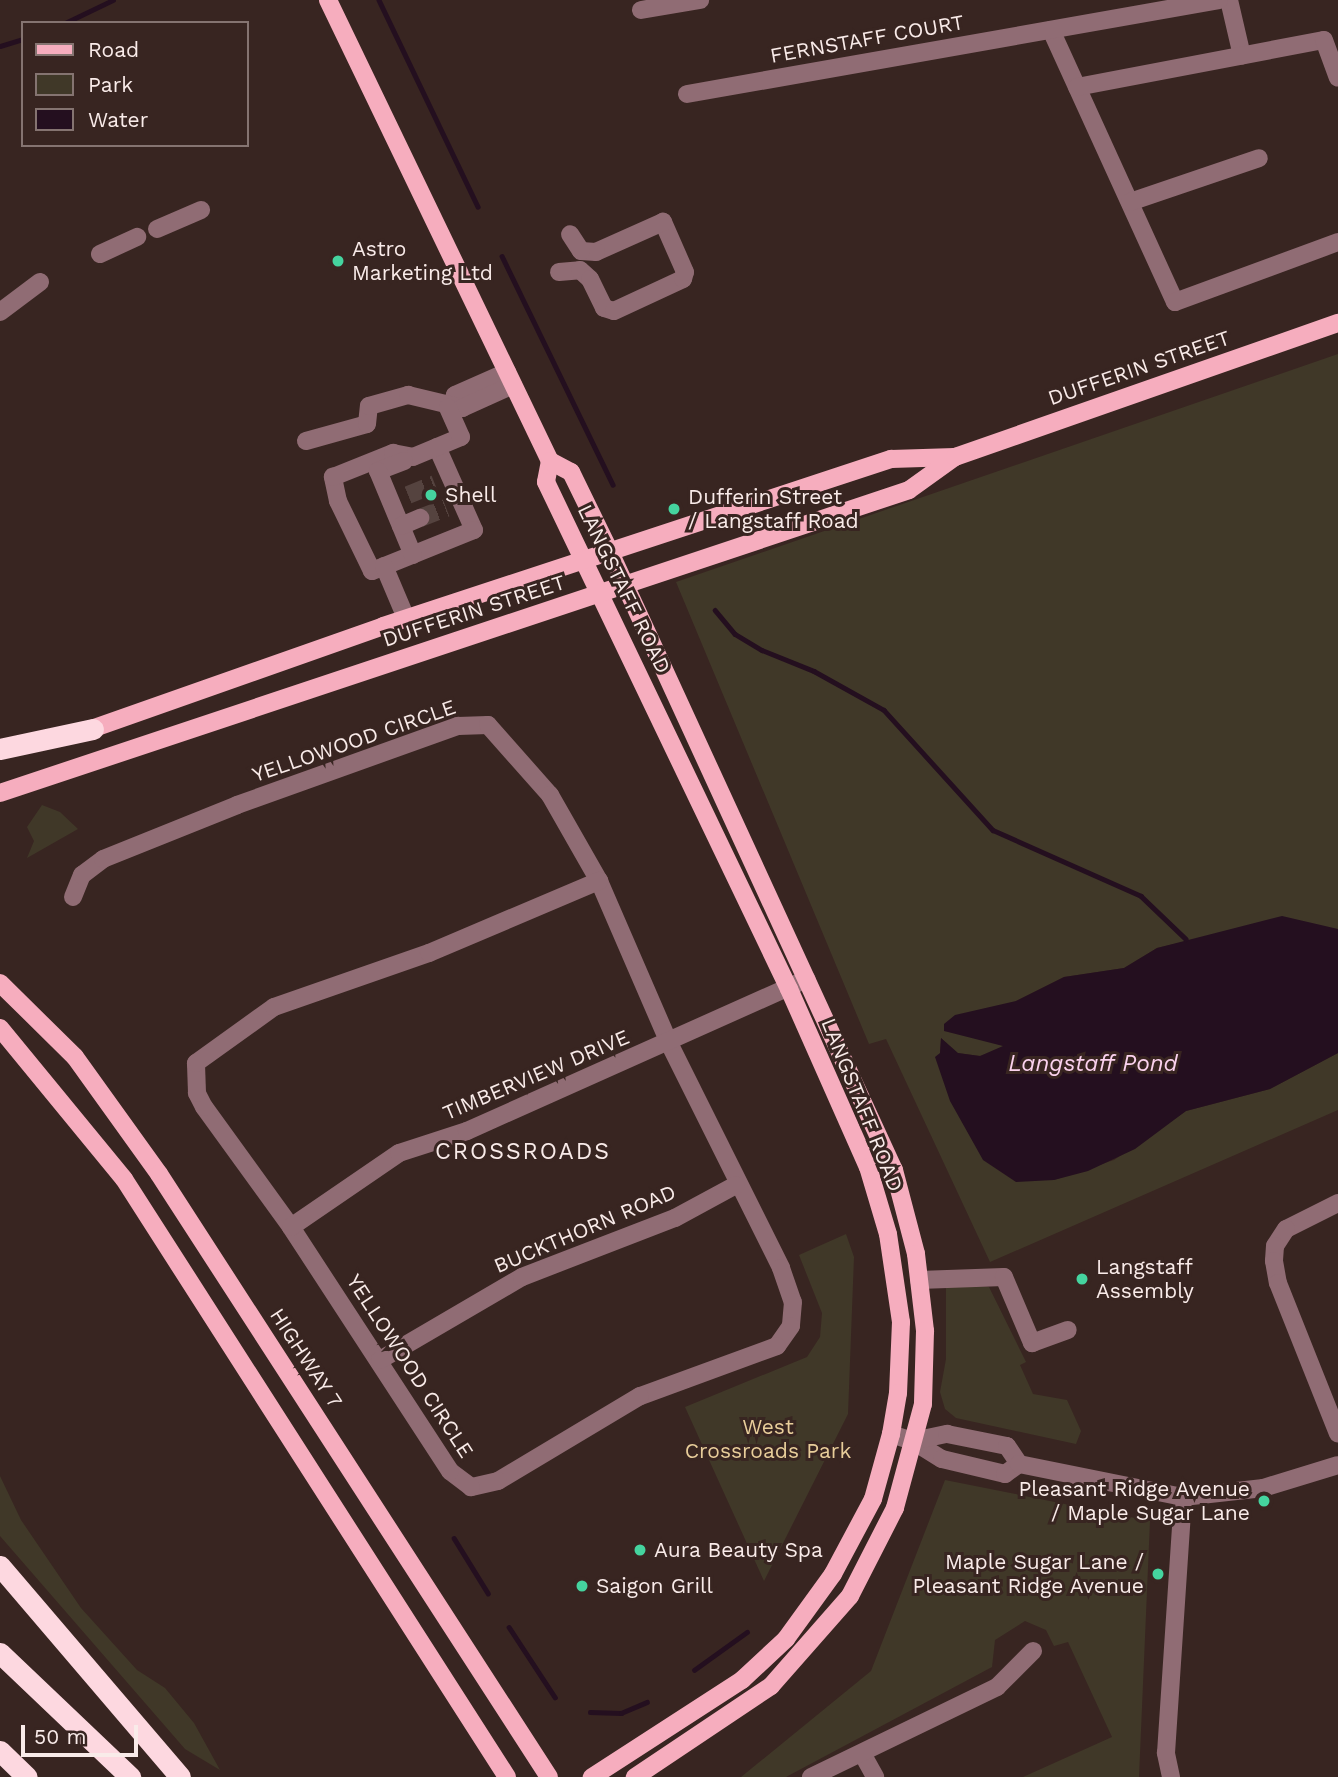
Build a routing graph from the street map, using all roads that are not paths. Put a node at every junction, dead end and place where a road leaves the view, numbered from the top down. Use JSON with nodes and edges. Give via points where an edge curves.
{"nodes":[{"id":1,"x":328,"y":0,"type":"edge"},
{"id":2,"x":700,"y":0,"type":"edge"},
{"id":3,"x":1219,"y":0,"type":"edge"},
{"id":4,"x":1229,"y":0,"type":"edge"},
{"id":5,"x":641,"y":10,"type":"dead end"},
{"id":6,"x":1051,"y":30,"type":"junction"},
{"id":7,"x":1242,"y":56,"type":"junction"},
{"id":8,"x":1338,"y":78,"type":"edge"},
{"id":9,"x":1077,"y":87,"type":"junction"},
{"id":10,"x":687,"y":94,"type":"dead end"},
{"id":11,"x":1259,"y":158,"type":"dead end"},
{"id":12,"x":1129,"y":202,"type":"junction"},
{"id":13,"x":201,"y":210,"type":"dead end"},
{"id":14,"x":157,"y":229,"type":"dead end"},
{"id":15,"x":570,"y":234,"type":"dead end"},
{"id":16,"x":138,"y":237,"type":"dead end"},
{"id":17,"x":1338,"y":242,"type":"edge"},
{"id":18,"x":100,"y":254,"type":"dead end"},
{"id":19,"x":559,"y":272,"type":"dead end"},
{"id":20,"x":40,"y":282,"type":"dead end"},
{"id":21,"x":0,"y":312,"type":"edge"},
{"id":22,"x":1338,"y":323,"type":"edge"},
{"id":23,"x":510,"y":378,"type":"junction"},
{"id":24,"x":450,"y":407,"type":"junction"},
{"id":25,"x":306,"y":440,"type":"dead end"},
{"id":26,"x":437,"y":447,"type":"junction"},
{"id":27,"x":413,"y":457,"type":"junction"},
{"id":28,"x":956,"y":457,"type":"junction"},
{"id":29,"x":550,"y":461,"type":"junction"},
{"id":30,"x":408,"y":495,"type":"tunnel mouth"},
{"id":31,"x":391,"y":502,"type":"junction"},
{"id":32,"x":420,"y":519,"type":"tunnel mouth"},
{"id":33,"x":401,"y":526,"type":"junction"},
{"id":34,"x":610,"y":552,"type":"junction"},
{"id":35,"x":413,"y":555,"type":"junction"},
{"id":36,"x":585,"y":561,"type":"junction"},
{"id":37,"x":384,"y":566,"type":"junction"},
{"id":38,"x":623,"y":586,"type":"junction"},
{"id":39,"x":601,"y":594,"type":"junction"},
{"id":40,"x":406,"y":618,"type":"junction"},
{"id":41,"x":93,"y":729,"type":"junction"},
{"id":42,"x":0,"y":749,"type":"edge"},
{"id":43,"x":0,"y":760,"type":"edge"},
{"id":44,"x":0,"y":793,"type":"edge"},
{"id":45,"x":600,"y":880,"type":"junction"},
{"id":46,"x":73,"y":897,"type":"dead end"},
{"id":47,"x":807,"y":979,"type":"junction"},
{"id":48,"x":0,"y":984,"type":"edge"},
{"id":49,"x":789,"y":989,"type":"junction"},
{"id":50,"x":0,"y":1028,"type":"edge"},
{"id":51,"x":669,"y":1043,"type":"junction"},
{"id":52,"x":736,"y":1185,"type":"junction"},
{"id":53,"x":1338,"y":1203,"type":"edge"},
{"id":54,"x":291,"y":1227,"type":"junction"},
{"id":55,"x":919,"y":1280,"type":"junction"},
{"id":56,"x":1068,"y":1330,"type":"dead end"},
{"id":57,"x":380,"y":1360,"type":"junction"},
{"id":58,"x":891,"y":1434,"type":"junction"},
{"id":59,"x":1338,"y":1434,"type":"edge"},
{"id":60,"x":914,"y":1441,"type":"junction"},
{"id":61,"x":1019,"y":1464,"type":"junction"},
{"id":62,"x":1338,"y":1465,"type":"edge"},
{"id":63,"x":1183,"y":1497,"type":"junction"},
{"id":64,"x":0,"y":1566,"type":"edge"},
{"id":65,"x":1033,"y":1651,"type":"dead end"},
{"id":66,"x":0,"y":1653,"type":"edge"},
{"id":67,"x":0,"y":1751,"type":"edge"},
{"id":68,"x":863,"y":1755,"type":"junction"},
{"id":69,"x":639,"y":1776,"type":"edge"},
{"id":70,"x":27,"y":1777,"type":"edge"},
{"id":71,"x":130,"y":1777,"type":"edge"},
{"id":72,"x":180,"y":1777,"type":"edge"},
{"id":73,"x":507,"y":1777,"type":"edge"},
{"id":74,"x":549,"y":1777,"type":"edge"},
{"id":75,"x":592,"y":1777,"type":"edge"},
{"id":76,"x":811,"y":1777,"type":"edge"},
{"id":77,"x":875,"y":1777,"type":"edge"},
{"id":78,"x":1171,"y":1777,"type":"edge"}],
"edges":[{"from":1,"to":23,"type":"main road","name":"LANGSTAFF ROAD"},
{"from":2,"to":5,"type":"street"},
{"from":3,"to":6,"type":"street","name":"FERNSTAFF COURT"},
{"from":4,"to":7,"type":"street"},
{"from":6,"to":9,"type":"street"},
{"from":6,"to":10,"type":"street","name":"FERNSTAFF COURT"},
{"from":7,"to":8,"type":"street","via":[[1324,40]]},
{"from":7,"to":9,"type":"street"},
{"from":9,"to":12,"type":"street"},
{"from":11,"to":12,"type":"street"},
{"from":12,"to":17,"type":"street","via":[[1175,302]]},
{"from":13,"to":14,"type":"street"},
{"from":15,"to":19,"type":"street","via":[[581,251],[596,252],[663,222],[685,272],[683,279],[614,312],[604,308],[590,279],[580,270]]},
{"from":16,"to":18,"type":"street"},
{"from":20,"to":21,"type":"street"},
{"from":22,"to":28,"type":"main road","name":"DUFFERIN STREET"},
{"from":23,"to":24,"type":"street","via":[[455,395]]},
{"from":23,"to":29,"type":"main road","name":"LANGSTAFF ROAD"},
{"from":24,"to":25,"type":"street","via":[[408,395],[369,406],[367,424]]},
{"from":24,"to":26,"type":"street","via":[[461,437]]},
{"from":26,"to":27,"type":"street"},
{"from":26,"to":35,"type":"street","via":[[443,481],[454,505],[474,530]]},
{"from":27,"to":31,"type":"street","via":[[379,471]]},
{"from":27,"to":37,"type":"street","via":[[393,453],[333,477],[338,501],[372,571]]},
{"from":28,"to":34,"type":"main road","name":"DUFFERIN STREET","via":[[891,459]]},
{"from":28,"to":38,"type":"main road","name":"DUFFERIN STREET","via":[[909,490]]},
{"from":29,"to":34,"type":"main road","name":"LANGSTAFF ROAD","via":[[570,472]]},
{"from":29,"to":36,"type":"main road","name":"LANGSTAFF ROAD","via":[[546,482]]},
{"from":30,"to":31,"type":"street"},
{"from":31,"to":33,"type":"street"},
{"from":32,"to":33,"type":"street"},
{"from":33,"to":35,"type":"street"},
{"from":34,"to":36,"type":"main road","name":"DUFFERIN STREET"},
{"from":34,"to":38,"type":"main road","name":"LANGSTAFF ROAD"},
{"from":35,"to":37,"type":"street"},
{"from":36,"to":39,"type":"main road","name":"LANGSTAFF ROAD"},
{"from":36,"to":40,"type":"main road","name":"DUFFERIN STREET"},
{"from":37,"to":40,"type":"street"},
{"from":38,"to":39,"type":"main road","name":"DUFFERIN STREET"},
{"from":38,"to":47,"type":"main road","name":"LANGSTAFF ROAD"},
{"from":39,"to":44,"type":"main road","name":"DUFFERIN STREET"},
{"from":39,"to":49,"type":"main road","name":"LANGSTAFF ROAD"},
{"from":40,"to":41,"type":"main road","name":"DUFFERIN STREET"},
{"from":41,"to":42,"type":"highway"},
{"from":41,"to":43,"type":"main road","name":"DUFFERIN STREET"},
{"from":45,"to":46,"type":"street","name":"YELLOWOOD CIRCLE","via":[[568,821],[528,765],[488,725],[476,724],[428,735],[103,859],[82,875]]},
{"from":45,"to":51,"type":"street","name":"YELLOWOOD CIRCLE"},
{"from":45,"to":54,"type":"street","name":"YELLOWOOD CIRCLE","via":[[429,953],[274,1007],[196,1063],[197,1093],[204,1107]]},
{"from":47,"to":49,"type":"street","name":"TIMBERVIEW DRIVE"},
{"from":47,"to":55,"type":"main road","name":"LANGSTAFF ROAD","via":[[894,1170]]},
{"from":48,"to":74,"type":"main road","name":"HIGHWAY 7","via":[[75,1057],[159,1174]]},
{"from":49,"to":51,"type":"street","name":"TIMBERVIEW DRIVE"},
{"from":49,"to":58,"type":"main road","name":"LANGSTAFF ROAD","via":[[868,1167],[888,1234],[901,1322]]},
{"from":50,"to":73,"type":"main road","via":[[124,1179]]},
{"from":51,"to":52,"type":"street","name":"YELLOWOOD CIRCLE"},
{"from":51,"to":54,"type":"street","name":"TIMBERVIEW DRIVE","via":[[467,1131],[399,1153]]},
{"from":52,"to":57,"type":"street","name":"BUCKTHORN ROAD","via":[[675,1218],[522,1277]]},
{"from":52,"to":57,"type":"street","name":"YELLOWOOD CIRCLE","via":[[781,1268],[793,1302],[788,1336],[777,1346],[640,1396],[498,1481],[471,1487],[450,1471]]},
{"from":53,"to":59,"type":"street","via":[[1286,1229],[1275,1246],[1275,1261],[1278,1283]]},
{"from":54,"to":57,"type":"street","name":"YELLOWOOD CIRCLE"},
{"from":55,"to":56,"type":"street","via":[[1004,1277],[1032,1343]]},
{"from":55,"to":60,"type":"main road","name":"LANGSTAFF ROAD","via":[[925,1331],[923,1393]]},
{"from":58,"to":60,"type":"street"},
{"from":58,"to":75,"type":"main road","name":"LANGSTAFF ROAD","via":[[873,1499],[833,1574],[786,1639],[702,1709]]},
{"from":60,"to":61,"type":"street","via":[[942,1459],[1005,1474]]},
{"from":60,"to":61,"type":"street","via":[[947,1434],[1007,1446]]},
{"from":60,"to":69,"type":"main road","name":"LANGSTAFF ROAD","via":[[895,1508],[850,1596],[771,1686]]},
{"from":61,"to":63,"type":"street"},
{"from":62,"to":63,"type":"street","via":[[1263,1488]]},
{"from":63,"to":78,"type":"street","via":[[1166,1753]]},
{"from":64,"to":72,"type":"highway"},
{"from":65,"to":68,"type":"street","via":[[998,1687]]},
{"from":66,"to":71,"type":"highway"},
{"from":67,"to":70,"type":"highway"},
{"from":68,"to":76,"type":"street"},
{"from":68,"to":77,"type":"street"}]}
